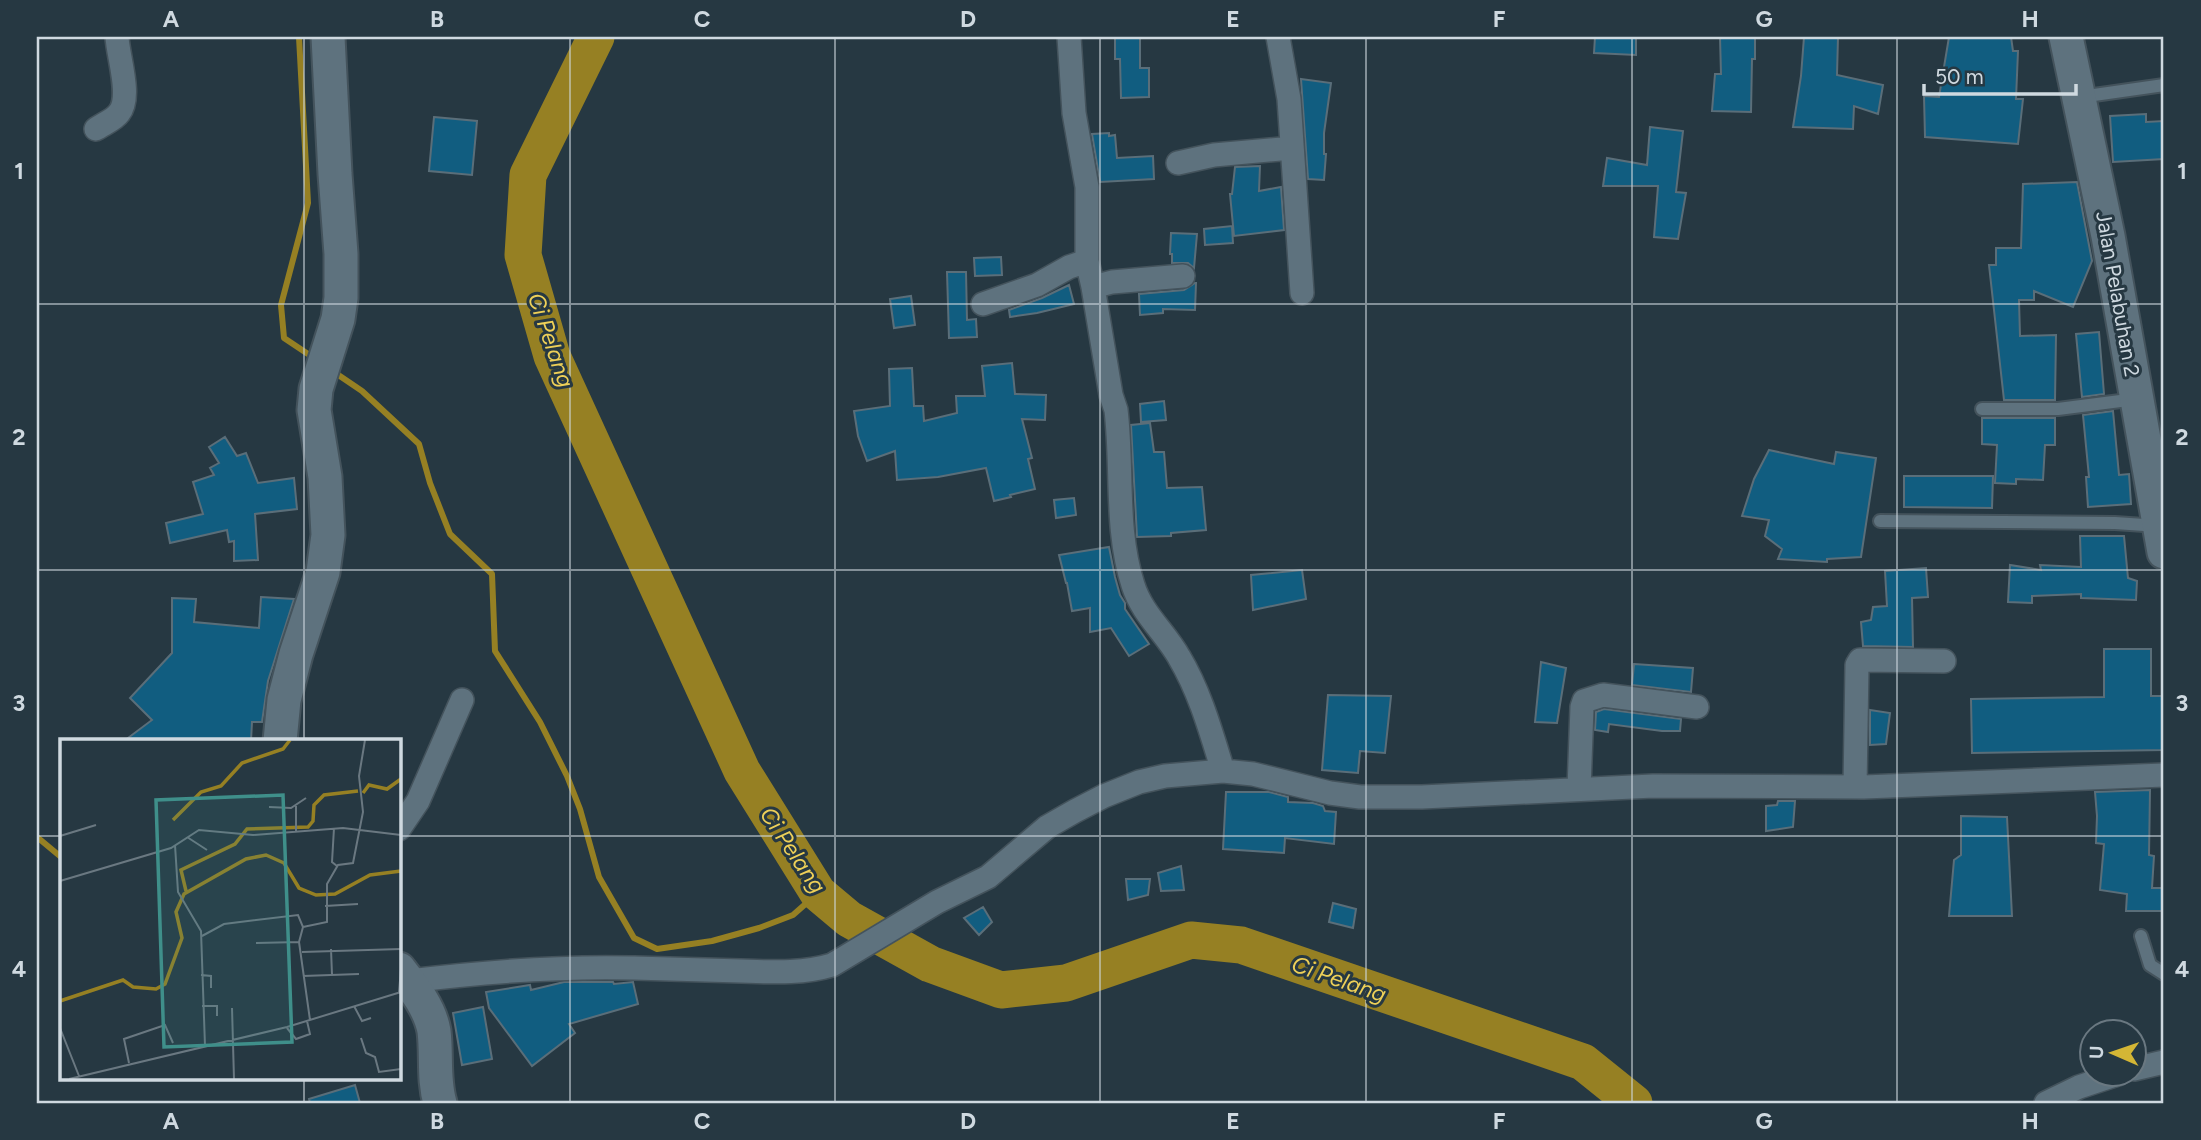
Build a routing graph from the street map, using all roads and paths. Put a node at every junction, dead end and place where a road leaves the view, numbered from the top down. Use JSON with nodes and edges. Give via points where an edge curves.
{"nodes":[{"id":1,"x":117,"y":37,"type":"edge"},
{"id":2,"x":328,"y":37,"type":"edge"},
{"id":3,"x":1069,"y":37,"type":"edge"},
{"id":4,"x":1278,"y":37,"type":"edge"},
{"id":5,"x":2068,"y":37,"type":"edge"},
{"id":6,"x":2164,"y":85,"type":"edge"},
{"id":7,"x":2080,"y":97,"type":"junction"},
{"id":8,"x":96,"y":129,"type":"dead end"},
{"id":9,"x":1292,"y":148,"type":"junction"},
{"id":10,"x":1178,"y":163,"type":"dead end"},
{"id":11,"x":1087,"y":261,"type":"junction"},
{"id":12,"x":1183,"y":276,"type":"dead end"},
{"id":13,"x":1093,"y":287,"type":"junction"},
{"id":14,"x":1302,"y":293,"type":"dead end"},
{"id":15,"x":983,"y":304,"type":"dead end"},
{"id":16,"x":2136,"y":399,"type":"junction"},
{"id":17,"x":1982,"y":410,"type":"dead end"},
{"id":18,"x":1880,"y":521,"type":"dead end"},
{"id":19,"x":2163,"y":535,"type":"edge"},
{"id":20,"x":1944,"y":661,"type":"dead end"},
{"id":21,"x":463,"y":700,"type":"dead end"},
{"id":22,"x":1697,"y":707,"type":"dead end"},
{"id":23,"x":280,"y":739,"type":"edge"},
{"id":24,"x":1223,"y":771,"type":"junction"},
{"id":25,"x":2164,"y":775,"type":"edge"},
{"id":26,"x":1854,"y":787,"type":"junction"},
{"id":27,"x":1579,"y":789,"type":"junction"},
{"id":28,"x":401,"y":826,"type":"edge"},
{"id":29,"x":2141,"y":936,"type":"dead end"},
{"id":30,"x":2164,"y":974,"type":"edge"},
{"id":31,"x":404,"y":975,"type":"edge"},
{"id":32,"x":2078,"y":1087,"type":"edge"},
{"id":33,"x":440,"y":1103,"type":"edge"},
{"id":34,"x":2046,"y":1103,"type":"edge"}],
"edges":[{"from":1,"to":8,"type":"street","via":[[122,107],[117,117]]},
{"from":2,"to":23,"type":"street","via":[[342,279],[338,319],[314,410],[328,507],[327,554],[284,700]]},
{"from":3,"to":11,"type":"street","via":[[1074,113],[1087,187]]},
{"from":4,"to":9,"type":"street"},
{"from":5,"to":7,"type":"street","name":"Jalan Pelabuhan 2"},
{"from":6,"to":7,"type":"lane"},
{"from":7,"to":16,"type":"street","name":"Jalan Pelabuhan 2"},
{"from":9,"to":10,"type":"street"},
{"from":9,"to":14,"type":"street"},
{"from":11,"to":13,"type":"street"},
{"from":11,"to":15,"type":"street"},
{"from":12,"to":13,"type":"street"},
{"from":13,"to":24,"type":"street","via":[[1116,411],[1124,541],[1133,587],[1192,682]]},
{"from":16,"to":17,"type":"lane","via":[[2058,409]]},
{"from":16,"to":19,"type":"street","name":"Jalan Pelabuhan 2"},
{"from":18,"to":19,"type":"lane","via":[[2115,523]]},
{"from":20,"to":26,"type":"street","via":[[1860,660]]},
{"from":21,"to":28,"type":"street","via":[[418,801]]},
{"from":22,"to":27,"type":"street","via":[[1603,695],[1584,701]]},
{"from":24,"to":27,"type":"street","via":[[1360,797]]},
{"from":24,"to":31,"type":"street","via":[[1165,776],[1104,796],[1047,827],[988,877],[832,965],[804,972],[575,968]]},
{"from":25,"to":26,"type":"street"},
{"from":26,"to":27,"type":"street"},
{"from":29,"to":30,"type":"lane","via":[[2150,965]]},
{"from":31,"to":33,"type":"street","via":[[424,1004],[433,1028]]},
{"from":32,"to":34,"type":"street"}]}
